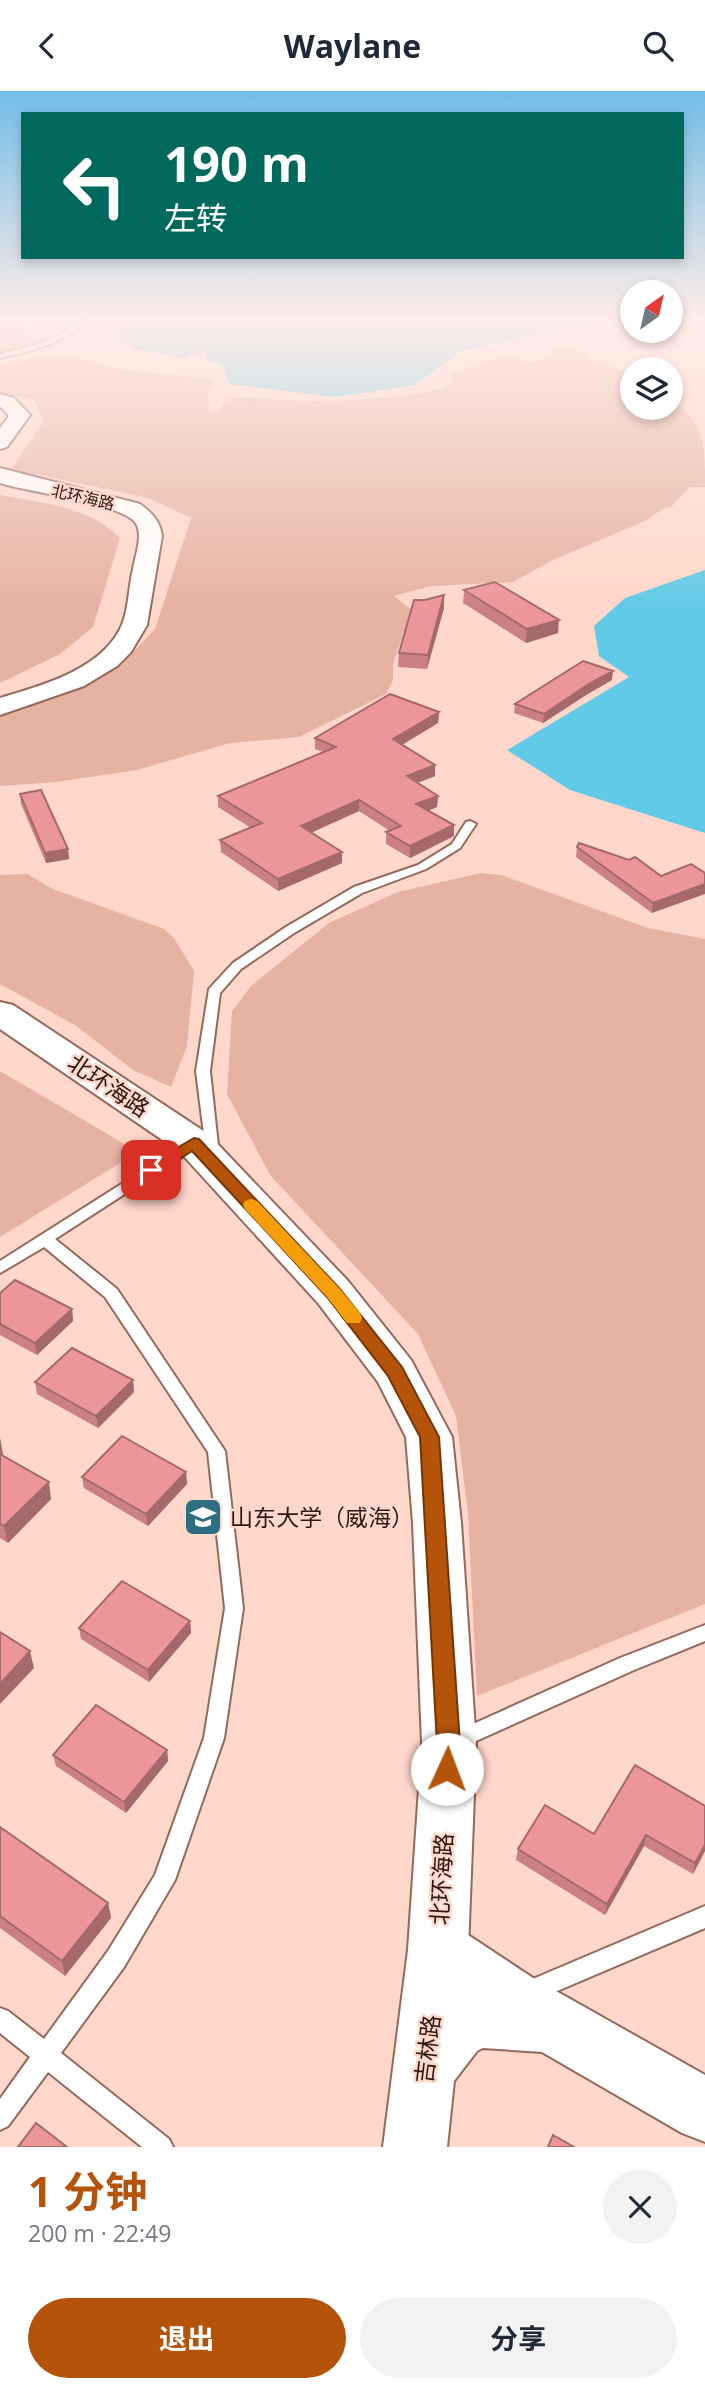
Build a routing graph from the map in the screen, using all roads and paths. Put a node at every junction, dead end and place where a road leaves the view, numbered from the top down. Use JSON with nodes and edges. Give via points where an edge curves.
{"nodes":[{"id":1,"x":19,"y":417,"type":"edge"},
{"id":2,"x":0,"y":443,"type":"edge"},
{"id":3,"x":0,"y":475,"type":"edge"},
{"id":4,"x":0,"y":707,"type":"edge"},
{"id":5,"x":470,"y":824,"type":"dead end"},
{"id":6,"x":0,"y":1013,"type":"edge"},
{"id":7,"x":203,"y":1153,"type":"junction"},
{"id":8,"x":46,"y":1239,"type":"junction"},
{"id":9,"x":0,"y":1269,"type":"edge"},
{"id":10,"x":705,"y":1633,"type":"edge"},
{"id":11,"x":449,"y":1744,"type":"junction"},
{"id":12,"x":705,"y":1917,"type":"edge"},
{"id":13,"x":438,"y":1950,"type":"junction"},
{"id":14,"x":531,"y":2011,"type":"junction"},
{"id":15,"x":0,"y":2019,"type":"edge"},
{"id":16,"x":47,"y":2055,"type":"junction"},
{"id":17,"x":424,"y":2069,"type":"junction"},
{"id":18,"x":705,"y":2111,"type":"edge"},
{"id":19,"x":0,"y":2117,"type":"edge"},
{"id":20,"x":162,"y":2147,"type":"edge"},
{"id":21,"x":415,"y":2147,"type":"edge"}],
"edges":[{"from":1,"to":2,"type":"main road"},
{"from":3,"to":4,"type":"main road","name":"北环海路","via":[[117,504],[143,517],[151,533],[132,631],[109,660],[81,676]]},
{"from":5,"to":7,"type":"lane","via":[[456,846],[422,867],[358,890],[290,930],[237,966],[214,992],[203,1071]]},
{"from":6,"to":7,"type":"main road","name":"北环海路"},
{"from":7,"to":8,"type":"lane"},
{"from":7,"to":11,"type":"main road","name":"北环海路","via":[[333,1292],[395,1372],[429,1437]]},
{"from":8,"to":9,"type":"lane"},
{"from":8,"to":16,"type":"lane","via":[[111,1293],[216,1451],[234,1608],[214,1738],[164,1880],[116,1959]]},
{"from":10,"to":11,"type":"lane"},
{"from":11,"to":13,"type":"main road","name":"北环海路"},
{"from":12,"to":14,"type":"lane"},
{"from":13,"to":14,"type":"main road","name":"北环海路"},
{"from":13,"to":17,"type":"main road","name":"吉林路"},
{"from":14,"to":17,"type":"main road","via":[[482,2017],[455,2029]]},
{"from":14,"to":18,"type":"main road","name":"北环海路"},
{"from":15,"to":16,"type":"lane"},
{"from":16,"to":19,"type":"lane"},
{"from":16,"to":20,"type":"lane"},
{"from":17,"to":21,"type":"main road","name":"吉林路"}]}
